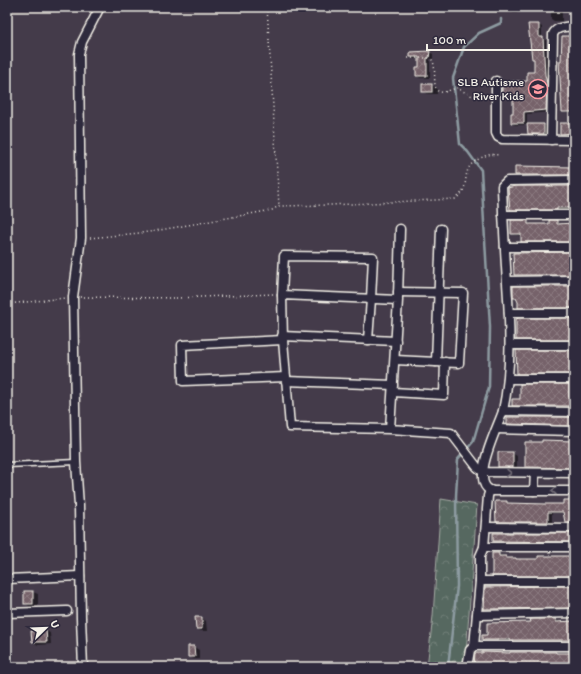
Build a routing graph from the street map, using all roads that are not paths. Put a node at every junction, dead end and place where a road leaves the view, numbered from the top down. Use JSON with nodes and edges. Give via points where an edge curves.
{"nodes":[{"id":1,"x":100,"y":7,"type":"edge"},
{"id":2,"x":574,"y":26,"type":"edge"},
{"id":3,"x":496,"y":81,"type":"dead end"},
{"id":4,"x":551,"y":140,"type":"junction"},
{"id":5,"x":574,"y":140,"type":"edge"},
{"id":6,"x":574,"y":180,"type":"edge"},
{"id":7,"x":503,"y":215,"type":"junction"},
{"id":8,"x":574,"y":215,"type":"edge"},
{"id":9,"x":400,"y":229,"type":"dead end"},
{"id":10,"x":440,"y":229,"type":"dead end"},
{"id":11,"x":505,"y":247,"type":"junction"},
{"id":12,"x":574,"y":247,"type":"edge"},
{"id":13,"x":574,"y":280,"type":"edge"},
{"id":14,"x":507,"y":281,"type":"junction"},
{"id":15,"x":438,"y":292,"type":"junction"},
{"id":16,"x":282,"y":295,"type":"junction"},
{"id":17,"x":398,"y":296,"type":"junction"},
{"id":18,"x":371,"y":299,"type":"junction"},
{"id":19,"x":574,"y":313,"type":"edge"},
{"id":20,"x":509,"y":314,"type":"junction"},
{"id":21,"x":282,"y":338,"type":"junction"},
{"id":22,"x":368,"y":340,"type":"junction"},
{"id":23,"x":396,"y":341,"type":"junction"},
{"id":24,"x":510,"y":345,"type":"junction"},
{"id":25,"x":574,"y":345,"type":"edge"},
{"id":26,"x":394,"y":360,"type":"junction"},
{"id":27,"x":436,"y":362,"type":"junction"},
{"id":28,"x":445,"y":362,"type":"junction"},
{"id":29,"x":286,"y":379,"type":"junction"},
{"id":30,"x":508,"y":379,"type":"junction"},
{"id":31,"x":574,"y":379,"type":"edge"},
{"id":32,"x":393,"y":389,"type":"junction"},
{"id":33,"x":502,"y":411,"type":"junction"},
{"id":34,"x":574,"y":412,"type":"edge"},
{"id":35,"x":390,"y":429,"type":"junction"},
{"id":36,"x":497,"y":429,"type":"junction"},
{"id":37,"x":574,"y":431,"type":"edge"},
{"id":38,"x":76,"y":462,"type":"junction"},
{"id":39,"x":7,"y":465,"type":"edge"},
{"id":40,"x":480,"y":470,"type":"junction"},
{"id":41,"x":535,"y":473,"type":"junction"},
{"id":42,"x":574,"y":473,"type":"edge"},
{"id":43,"x":490,"y":490,"type":"junction"},
{"id":44,"x":534,"y":491,"type":"junction"},
{"id":45,"x":574,"y":491,"type":"edge"},
{"id":46,"x":486,"y":527,"type":"junction"},
{"id":47,"x":574,"y":528,"type":"edge"},
{"id":48,"x":484,"y":547,"type":"junction"},
{"id":49,"x":574,"y":547,"type":"edge"},
{"id":50,"x":80,"y":576,"type":"junction"},
{"id":51,"x":7,"y":579,"type":"edge"},
{"id":52,"x":480,"y":581,"type":"junction"},
{"id":53,"x":574,"y":581,"type":"edge"},
{"id":54,"x":67,"y":611,"type":"dead end"},
{"id":55,"x":7,"y":613,"type":"edge"},
{"id":56,"x":574,"y":613,"type":"edge"},
{"id":57,"x":477,"y":615,"type":"junction"},
{"id":58,"x":474,"y":646,"type":"junction"},
{"id":59,"x":574,"y":646,"type":"edge"},
{"id":60,"x":83,"y":667,"type":"edge"},
{"id":61,"x":468,"y":667,"type":"edge"}],
"edges":[{"from":1,"to":38,"type":"street","via":[[82,42],[79,54],[81,238],[73,297]]},
{"from":2,"to":4,"type":"street","via":[[558,28],[553,34]]},
{"from":3,"to":4,"type":"street","via":[[498,137],[502,140]]},
{"from":4,"to":5,"type":"street"},
{"from":6,"to":7,"type":"street","via":[[507,181],[502,186]]},
{"from":7,"to":8,"type":"street"},
{"from":7,"to":11,"type":"street"},
{"from":9,"to":17,"type":"street"},
{"from":10,"to":15,"type":"street"},
{"from":11,"to":12,"type":"street"},
{"from":11,"to":14,"type":"street"},
{"from":13,"to":14,"type":"street"},
{"from":14,"to":20,"type":"street"},
{"from":15,"to":17,"type":"street"},
{"from":15,"to":27,"type":"street"},
{"from":15,"to":28,"type":"street","via":[[463,294],[459,363]]},
{"from":16,"to":18,"type":"street"},
{"from":16,"to":18,"type":"street","via":[[284,256],[373,257]]},
{"from":16,"to":21,"type":"street"},
{"from":17,"to":18,"type":"street"},
{"from":17,"to":23,"type":"street"},
{"from":18,"to":22,"type":"street"},
{"from":19,"to":20,"type":"street"},
{"from":20,"to":24,"type":"street"},
{"from":21,"to":22,"type":"street"},
{"from":21,"to":29,"type":"street"},
{"from":21,"to":29,"type":"street","via":[[182,345],[183,381]]},
{"from":22,"to":23,"type":"street"},
{"from":23,"to":26,"type":"street"},
{"from":24,"to":25,"type":"street"},
{"from":24,"to":30,"type":"street"},
{"from":26,"to":27,"type":"street"},
{"from":26,"to":32,"type":"street"},
{"from":27,"to":28,"type":"street"},
{"from":28,"to":32,"type":"street","via":[[444,394]]},
{"from":29,"to":32,"type":"street"},
{"from":29,"to":35,"type":"street","via":[[290,427]]},
{"from":30,"to":31,"type":"street"},
{"from":30,"to":33,"type":"street"},
{"from":32,"to":35,"type":"street"},
{"from":33,"to":34,"type":"street"},
{"from":33,"to":36,"type":"street"},
{"from":35,"to":40,"type":"street","via":[[451,433]]},
{"from":36,"to":37,"type":"street"},
{"from":36,"to":40,"type":"street"},
{"from":38,"to":39,"type":"lane"},
{"from":38,"to":50,"type":"street"},
{"from":40,"to":41,"type":"street","one_way":true},
{"from":40,"to":43,"type":"street","via":[[485,485]]},
{"from":41,"to":42,"type":"street"},
{"from":41,"to":44,"type":"street"},
{"from":43,"to":44,"type":"street"},
{"from":43,"to":46,"type":"street"},
{"from":45,"to":44,"type":"street","one_way":true},
{"from":46,"to":47,"type":"street"},
{"from":46,"to":48,"type":"street"},
{"from":48,"to":49,"type":"street"},
{"from":48,"to":52,"type":"street","via":[[480,556]]},
{"from":50,"to":51,"type":"street"},
{"from":50,"to":60,"type":"street"},
{"from":52,"to":53,"type":"street"},
{"from":52,"to":57,"type":"street"},
{"from":54,"to":55,"type":"street"},
{"from":56,"to":57,"type":"street"},
{"from":57,"to":58,"type":"street"},
{"from":58,"to":59,"type":"street"},
{"from":58,"to":61,"type":"street","via":[[470,650]]}]}
